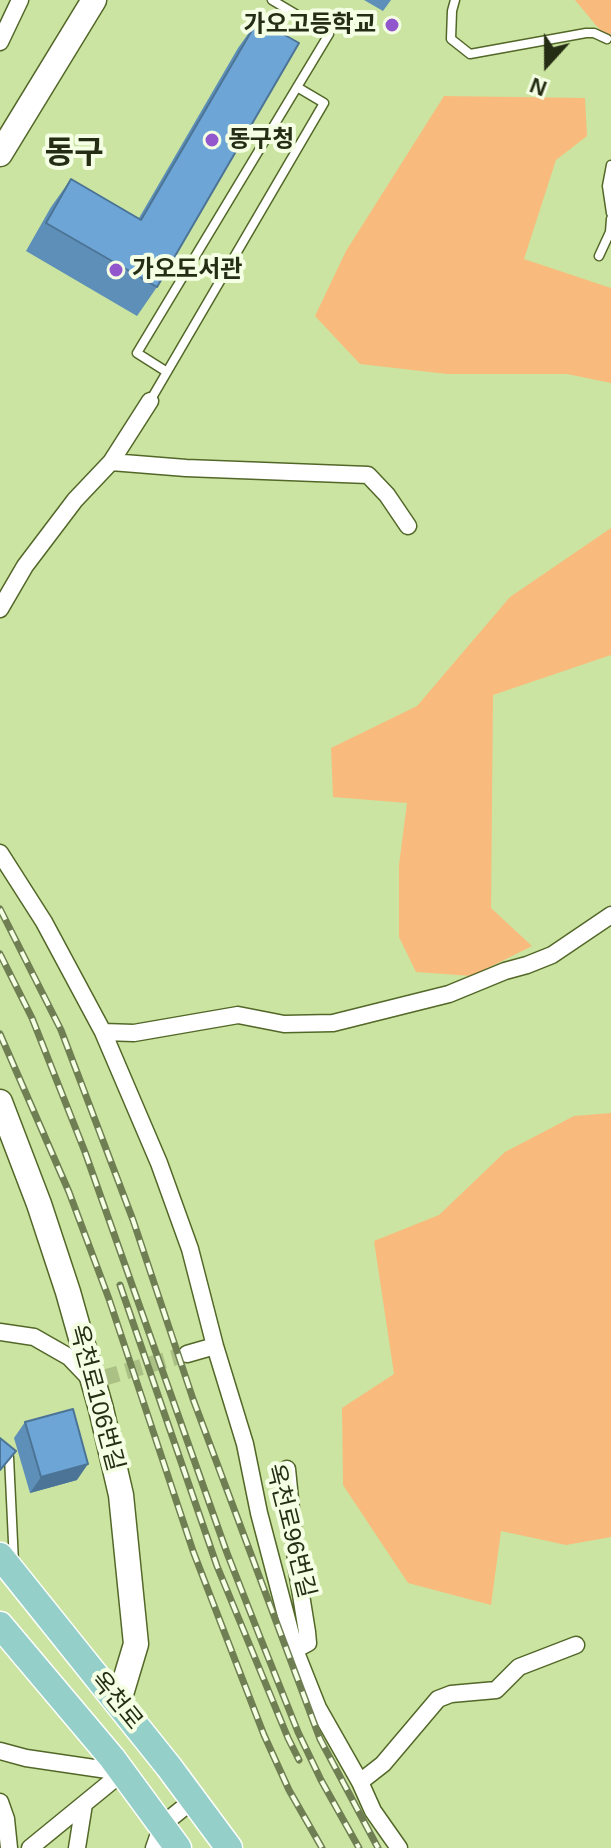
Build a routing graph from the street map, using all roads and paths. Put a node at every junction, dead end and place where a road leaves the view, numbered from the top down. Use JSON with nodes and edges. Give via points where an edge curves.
{"nodes":[{"id":1,"x":20,"y":0,"type":"edge"},
{"id":2,"x":94,"y":0,"type":"edge"},
{"id":3,"x":272,"y":0,"type":"edge"},
{"id":4,"x":455,"y":0,"type":"edge"},
{"id":5,"x":610,"y":39,"type":"edge"},
{"id":6,"x":0,"y":42,"type":"edge"},
{"id":7,"x":297,"y":87,"type":"junction"},
{"id":8,"x":0,"y":154,"type":"edge"},
{"id":9,"x":611,"y":165,"type":"edge"},
{"id":10,"x":611,"y":216,"type":"edge"},
{"id":11,"x":599,"y":256,"type":"dead end"},
{"id":12,"x":167,"y":372,"type":"junction"},
{"id":13,"x":150,"y":401,"type":"joint"},
{"id":14,"x":111,"y":462,"type":"junction"},
{"id":15,"x":408,"y":526,"type":"dead end"},
{"id":16,"x":0,"y":609,"type":"edge"},
{"id":17,"x":0,"y":853,"type":"edge"},
{"id":18,"x":611,"y":915,"type":"edge"},
{"id":19,"x":103,"y":1032,"type":"junction"},
{"id":20,"x":0,"y":1102,"type":"edge"},
{"id":21,"x":0,"y":1332,"type":"edge"},
{"id":22,"x":215,"y":1346,"type":"junction"},
{"id":23,"x":187,"y":1354,"type":"tunnel mouth"},
{"id":24,"x":98,"y":1380,"type":"junction"},
{"id":25,"x":0,"y":1449,"type":"edge"},
{"id":26,"x":287,"y":1469,"type":"dead end"},
{"id":27,"x":7,"y":1564,"type":"edge"},
{"id":28,"x":0,"y":1625,"type":"edge"},
{"id":29,"x":576,"y":1645,"type":"dead end"},
{"id":30,"x":295,"y":1650,"type":"junction"},
{"id":31,"x":118,"y":1704,"type":"junction"},
{"id":32,"x":0,"y":1751,"type":"edge"},
{"id":33,"x":123,"y":1772,"type":"junction"},
{"id":34,"x":360,"y":1782,"type":"junction"},
{"id":35,"x":193,"y":1800,"type":"junction"},
{"id":36,"x":0,"y":1802,"type":"edge"},
{"id":37,"x":84,"y":1804,"type":"junction"},
{"id":38,"x":158,"y":1837,"type":"edge"},
{"id":39,"x":9,"y":1848,"type":"edge"},
{"id":40,"x":30,"y":1848,"type":"edge"},
{"id":41,"x":77,"y":1848,"type":"edge"},
{"id":42,"x":178,"y":1848,"type":"edge"},
{"id":43,"x":229,"y":1848,"type":"edge"},
{"id":44,"x":399,"y":1848,"type":"edge"}],
"edges":[{"from":1,"to":6,"type":"street"},
{"from":2,"to":8,"type":"street"},
{"from":3,"to":7,"type":"lane","via":[[329,34]]},
{"from":4,"to":5,"type":"lane","via":[[451,39],[470,54],[586,33]]},
{"from":7,"to":12,"type":"lane","via":[[324,103]]},
{"from":7,"to":12,"type":"lane","via":[[137,353]]},
{"from":9,"to":10,"type":"lane"},
{"from":10,"to":11,"type":"lane"},
{"from":12,"to":13,"type":"lane"},
{"from":13,"to":14,"type":"street"},
{"from":14,"to":15,"type":"street","via":[[368,475]]},
{"from":14,"to":16,"type":"street","via":[[56,524]]},
{"from":17,"to":19,"type":"street","name":"옥천로96번길"},
{"from":18,"to":19,"type":"street","via":[[552,955],[527,965],[449,994],[333,1023],[284,1024],[238,1015],[134,1033]]},
{"from":19,"to":22,"type":"street","name":"옥천로96번길","via":[[190,1249]]},
{"from":20,"to":24,"type":"street","name":"옥천로106번길"},
{"from":21,"to":24,"type":"street","via":[[34,1337]]},
{"from":22,"to":23,"type":"street"},
{"from":22,"to":30,"type":"street","name":"옥천로96번길","via":[[245,1444]]},
{"from":24,"to":31,"type":"street","name":"옥천로106번길","via":[[133,1592],[136,1644]]},
{"from":25,"to":27,"type":"lane","via":[[9,1457]]},
{"from":26,"to":30,"type":"street","via":[[308,1643]]},
{"from":27,"to":31,"type":"main road","name":"옥천로"},
{"from":28,"to":33,"type":"main road","name":"옥천로"},
{"from":29,"to":34,"type":"street","via":[[519,1667],[496,1690],[438,1699],[383,1764]]},
{"from":30,"to":34,"type":"street","name":"옥천로96번길","via":[[318,1708]]},
{"from":31,"to":35,"type":"main road","name":"옥천로"},
{"from":32,"to":33,"type":"street"},
{"from":33,"to":37,"type":"street"},
{"from":33,"to":38,"type":"main road","name":"옥천로"},
{"from":34,"to":44,"type":"street","name":"옥천로96번길"},
{"from":35,"to":38,"type":"street"},
{"from":35,"to":43,"type":"main road","name":"옥천로"},
{"from":36,"to":39,"type":"street"},
{"from":37,"to":40,"type":"street"},
{"from":37,"to":41,"type":"street"},
{"from":38,"to":42,"type":"main road","name":"옥천로"}]}
